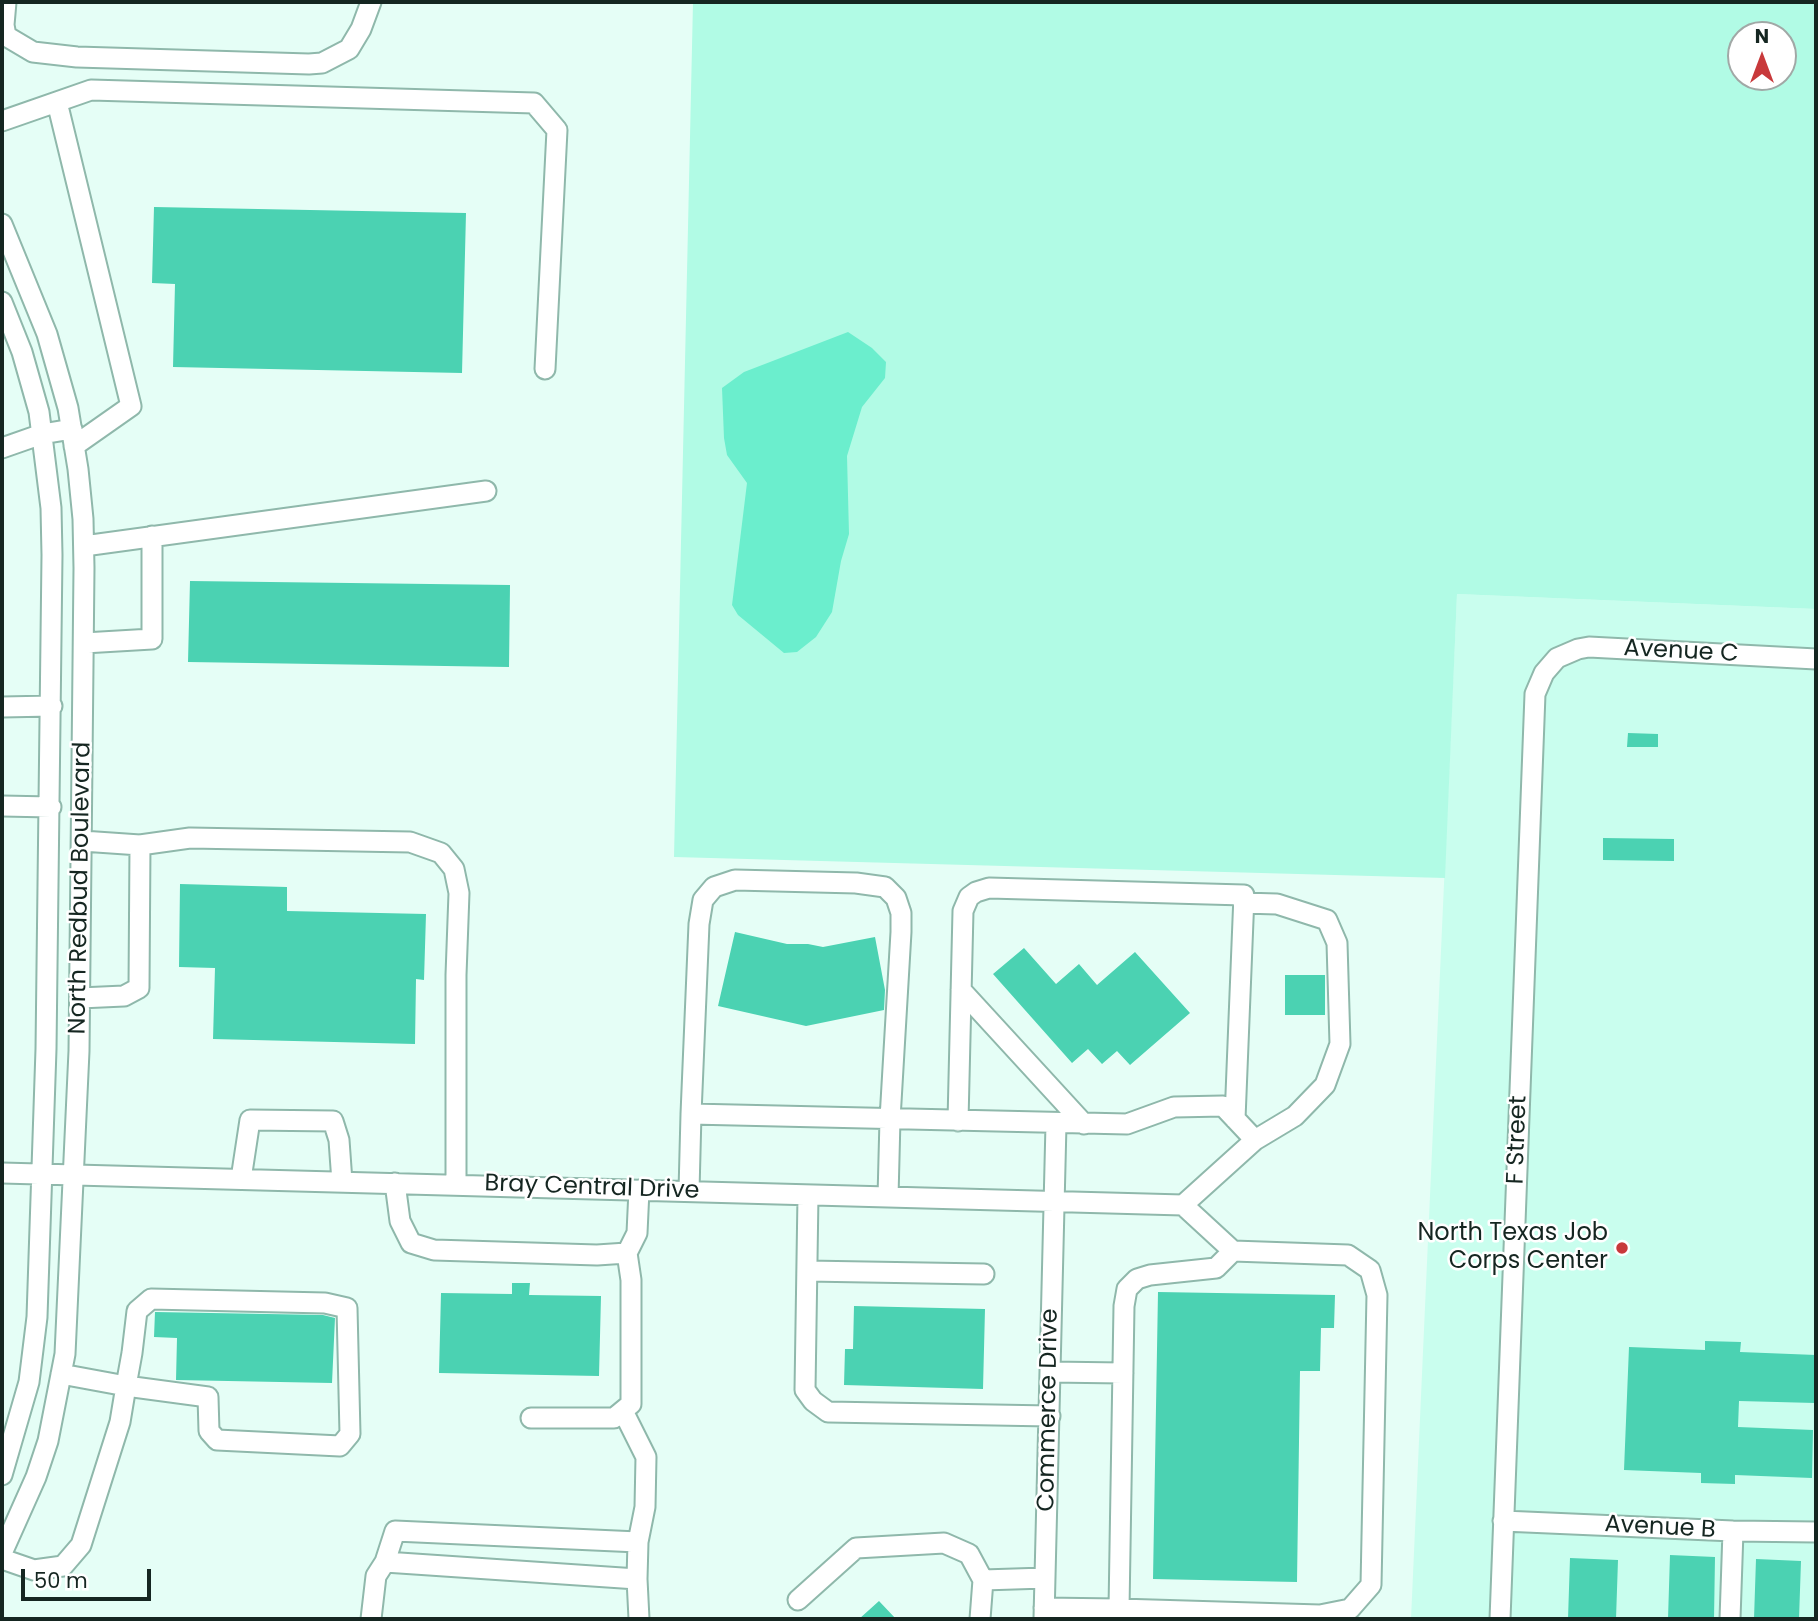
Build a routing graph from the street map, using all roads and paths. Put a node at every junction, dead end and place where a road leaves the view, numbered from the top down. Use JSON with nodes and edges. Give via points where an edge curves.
{"nodes":[{"id":1,"x":6,"y":2,"type":"edge"},
{"id":2,"x":372,"y":2,"type":"edge"},
{"id":3,"x":3,"y":25,"type":"edge"},
{"id":4,"x":57,"y":102,"type":"junction"},
{"id":5,"x":2,"y":121,"type":"edge"},
{"id":6,"x":2,"y":224,"type":"edge"},
{"id":7,"x":2,"y":302,"type":"edge"},
{"id":8,"x":545,"y":369,"type":"dead end"},
{"id":9,"x":42,"y":433,"type":"junction"},
{"id":10,"x":73,"y":437,"type":"junction"},
{"id":11,"x":2,"y":448,"type":"edge"},
{"id":12,"x":486,"y":491,"type":"dead end"},
{"id":13,"x":152,"y":536,"type":"junction"},
{"id":14,"x":84,"y":545,"type":"junction"},
{"id":15,"x":84,"y":643,"type":"junction"},
{"id":16,"x":1816,"y":659,"type":"edge"},
{"id":17,"x":1551,"y":664,"type":"joint"},
{"id":18,"x":52,"y":706,"type":"junction"},
{"id":19,"x":2,"y":707,"type":"edge"},
{"id":20,"x":2,"y":806,"type":"edge"},
{"id":21,"x":51,"y":807,"type":"junction"},
{"id":22,"x":50,"y":827,"type":"junction"},
{"id":23,"x":82,"y":835,"type":"junction"},
{"id":24,"x":140,"y":845,"type":"junction"},
{"id":25,"x":1243,"y":903,"type":"junction"},
{"id":26,"x":961,"y":990,"type":"junction"},
{"id":27,"x":79,"y":998,"type":"junction"},
{"id":28,"x":691,"y":1114,"type":"junction"},
{"id":29,"x":890,"y":1119,"type":"junction"},
{"id":30,"x":1235,"y":1119,"type":"junction"},
{"id":31,"x":958,"y":1121,"type":"junction"},
{"id":32,"x":1056,"y":1124,"type":"junction"},
{"id":33,"x":1084,"y":1124,"type":"junction"},
{"id":34,"x":1255,"y":1140,"type":"junction"},
{"id":35,"x":2,"y":1173,"type":"edge"},
{"id":36,"x":42,"y":1174,"type":"junction"},
{"id":37,"x":75,"y":1174,"type":"junction"},
{"id":38,"x":241,"y":1179,"type":"junction"},
{"id":39,"x":342,"y":1182,"type":"junction"},
{"id":40,"x":395,"y":1183,"type":"junction"},
{"id":41,"x":456,"y":1184,"type":"junction"},
{"id":42,"x":639,"y":1190,"type":"junction"},
{"id":43,"x":689,"y":1191,"type":"junction"},
{"id":44,"x":808,"y":1195,"type":"junction"},
{"id":45,"x":888,"y":1197,"type":"junction"},
{"id":46,"x":1054,"y":1201,"type":"junction"},
{"id":47,"x":1182,"y":1205,"type":"junction"},
{"id":48,"x":1233,"y":1251,"type":"junction"},
{"id":49,"x":626,"y":1253,"type":"junction"},
{"id":50,"x":807,"y":1271,"type":"junction"},
{"id":51,"x":984,"y":1274,"type":"dead end"},
{"id":52,"x":1050,"y":1372,"type":"junction"},
{"id":53,"x":1123,"y":1373,"type":"junction"},
{"id":54,"x":61,"y":1374,"type":"junction"},
{"id":55,"x":126,"y":1386,"type":"junction"},
{"id":56,"x":623,"y":1411,"type":"junction"},
{"id":57,"x":1049,"y":1416,"type":"junction"},
{"id":58,"x":531,"y":1418,"type":"dead end"},
{"id":59,"x":2,"y":1475,"type":"edge"},
{"id":60,"x":1503,"y":1521,"type":"junction"},
{"id":61,"x":1733,"y":1531,"type":"junction"},
{"id":62,"x":1816,"y":1532,"type":"edge"},
{"id":63,"x":638,"y":1542,"type":"junction"},
{"id":64,"x":2,"y":1553,"type":"edge"},
{"id":65,"x":2,"y":1559,"type":"edge"},
{"id":66,"x":385,"y":1563,"type":"junction"},
{"id":67,"x":1045,"y":1578,"type":"junction"},
{"id":68,"x":637,"y":1579,"type":"junction"},
{"id":69,"x":983,"y":1580,"type":"junction"},
{"id":70,"x":798,"y":1600,"type":"dead end"},
{"id":71,"x":1119,"y":1609,"type":"junction"},
{"id":72,"x":1044,"y":1614,"type":"edge"},
{"id":73,"x":371,"y":1619,"type":"edge"},
{"id":74,"x":639,"y":1619,"type":"edge"},
{"id":75,"x":980,"y":1619,"type":"edge"},
{"id":76,"x":1500,"y":1619,"type":"edge"},
{"id":77,"x":1730,"y":1619,"type":"edge"}],
"edges":[{"from":1,"to":3,"type":"street"},
{"from":2,"to":3,"type":"street","via":[[349,49],[322,63],[33,52],[6,36]]},
{"from":4,"to":5,"type":"street"},
{"from":4,"to":8,"type":"street","via":[[91,90],[534,103],[557,130]]},
{"from":4,"to":10,"type":"street","via":[[131,405]]},
{"from":6,"to":10,"type":"street","name":"North Redbud Boulevard","via":[[51,345]]},
{"from":7,"to":9,"type":"street","name":"North Redbud Boulevard","via":[[32,383]]},
{"from":9,"to":10,"type":"street"},
{"from":9,"to":11,"type":"street"},
{"from":9,"to":18,"type":"street","name":"North Redbud Boulevard","via":[[52,543]]},
{"from":10,"to":14,"type":"street","name":"North Redbud Boulevard"},
{"from":12,"to":13,"type":"street"},
{"from":13,"to":14,"type":"street"},
{"from":13,"to":15,"type":"street","via":[[152,639]]},
{"from":14,"to":15,"type":"street","name":"North Redbud Boulevard"},
{"from":15,"to":23,"type":"street","name":"North Redbud Boulevard"},
{"from":16,"to":17,"type":"street","name":"Avenue C","via":[[1589,648],[1567,653]]},
{"from":17,"to":60,"type":"street","name":"F Street","via":[[1533,704]]},
{"from":18,"to":19,"type":"street"},
{"from":18,"to":21,"type":"street","name":"North Redbud Boulevard"},
{"from":20,"to":21,"type":"street"},
{"from":21,"to":22,"type":"street","name":"North Redbud Boulevard"},
{"from":22,"to":23,"type":"street"},
{"from":22,"to":36,"type":"street","name":"North Redbud Boulevard"},
{"from":23,"to":24,"type":"street"},
{"from":23,"to":27,"type":"street","name":"North Redbud Boulevard"},
{"from":24,"to":27,"type":"street","via":[[139,988],[124,996]]},
{"from":24,"to":41,"type":"street","via":[[190,838],[410,842],[441,853],[454,869],[459,894]]},
{"from":25,"to":26,"type":"street","via":[[1244,895],[989,888],[976,892],[963,911]]},
{"from":25,"to":30,"type":"street"},
{"from":25,"to":34,"type":"street","via":[[1277,904],[1327,920],[1337,943],[1340,1045],[1325,1085],[1295,1116]]},
{"from":26,"to":31,"type":"street"},
{"from":26,"to":33,"type":"street"},
{"from":27,"to":37,"type":"street","name":"North Redbud Boulevard"},
{"from":28,"to":29,"type":"street"},
{"from":28,"to":29,"type":"street","via":[[703,900],[714,887],[736,880],[856,883],[885,887],[896,898],[901,913]]},
{"from":28,"to":43,"type":"street"},
{"from":29,"to":31,"type":"street"},
{"from":29,"to":45,"type":"street"},
{"from":30,"to":33,"type":"street","via":[[1223,1106],[1174,1107],[1127,1125]]},
{"from":30,"to":34,"type":"street"},
{"from":31,"to":32,"type":"street"},
{"from":32,"to":33,"type":"street"},
{"from":32,"to":46,"type":"street","name":"Commerce Drive"},
{"from":34,"to":47,"type":"street"},
{"from":35,"to":36,"type":"street","name":"Bray Central Drive"},
{"from":36,"to":37,"type":"street","name":"Bray Central Drive"},
{"from":36,"to":59,"type":"street","name":"North Redbud Boulevard","via":[[32,1356]]},
{"from":37,"to":38,"type":"street","name":"Bray Central Drive"},
{"from":37,"to":54,"type":"street","name":"North Redbud Boulevard"},
{"from":38,"to":39,"type":"street","name":"Bray Central Drive"},
{"from":38,"to":39,"type":"street","via":[[250,1120],[333,1121]]},
{"from":39,"to":40,"type":"street","name":"Bray Central Drive"},
{"from":40,"to":41,"type":"street","name":"Bray Central Drive"},
{"from":40,"to":49,"type":"street","via":[[400,1221],[411,1243],[434,1250]]},
{"from":41,"to":42,"type":"street","name":"Bray Central Drive"},
{"from":42,"to":43,"type":"street","name":"Bray Central Drive"},
{"from":42,"to":49,"type":"street","via":[[637,1233]]},
{"from":43,"to":44,"type":"street","name":"Bray Central Drive"},
{"from":44,"to":45,"type":"street","name":"Bray Central Drive"},
{"from":44,"to":50,"type":"street"},
{"from":45,"to":46,"type":"street","name":"Bray Central Drive"},
{"from":46,"to":47,"type":"street","name":"Bray Central Drive"},
{"from":46,"to":52,"type":"street","name":"Commerce Drive"},
{"from":47,"to":48,"type":"street"},
{"from":48,"to":53,"type":"street","via":[[1216,1268],[1150,1275],[1127,1289]]},
{"from":48,"to":71,"type":"street","via":[[1348,1255],[1370,1270],[1377,1295],[1371,1585],[1350,1609],[1320,1615]]},
{"from":49,"to":56,"type":"street","via":[[631,1280],[631,1404]]},
{"from":50,"to":51,"type":"street"},
{"from":50,"to":57,"type":"street","via":[[805,1390],[828,1412]]},
{"from":52,"to":53,"type":"street"},
{"from":52,"to":57,"type":"street","name":"Commerce Drive"},
{"from":53,"to":71,"type":"street"},
{"from":54,"to":55,"type":"street"},
{"from":54,"to":64,"type":"street","name":"North Redbud Boulevard","via":[[48,1441]]},
{"from":55,"to":55,"type":"street","via":[[137,1311],[151,1299],[347,1308],[350,1434],[340,1446],[217,1440],[209,1431],[208,1397]]},
{"from":55,"to":65,"type":"street","via":[[120,1422],[81,1545],[63,1566],[34,1570]]},
{"from":56,"to":58,"type":"street","via":[[614,1418]]},
{"from":56,"to":63,"type":"street","via":[[646,1457],[645,1507]]},
{"from":57,"to":67,"type":"street","name":"Commerce Drive"},
{"from":60,"to":61,"type":"street","name":"Avenue B"},
{"from":60,"to":76,"type":"street","name":"F Street"},
{"from":61,"to":62,"type":"street","name":"Avenue B"},
{"from":61,"to":77,"type":"street"},
{"from":63,"to":66,"type":"street","via":[[395,1531]]},
{"from":63,"to":68,"type":"street"},
{"from":66,"to":68,"type":"street"},
{"from":66,"to":73,"type":"street","via":[[376,1576]]},
{"from":67,"to":69,"type":"street"},
{"from":67,"to":72,"type":"street","name":"Commerce Drive"},
{"from":68,"to":74,"type":"street"},
{"from":69,"to":70,"type":"street","via":[[969,1554],[944,1544],[856,1548]]},
{"from":69,"to":75,"type":"street"},
{"from":71,"to":72,"type":"street"}]}
